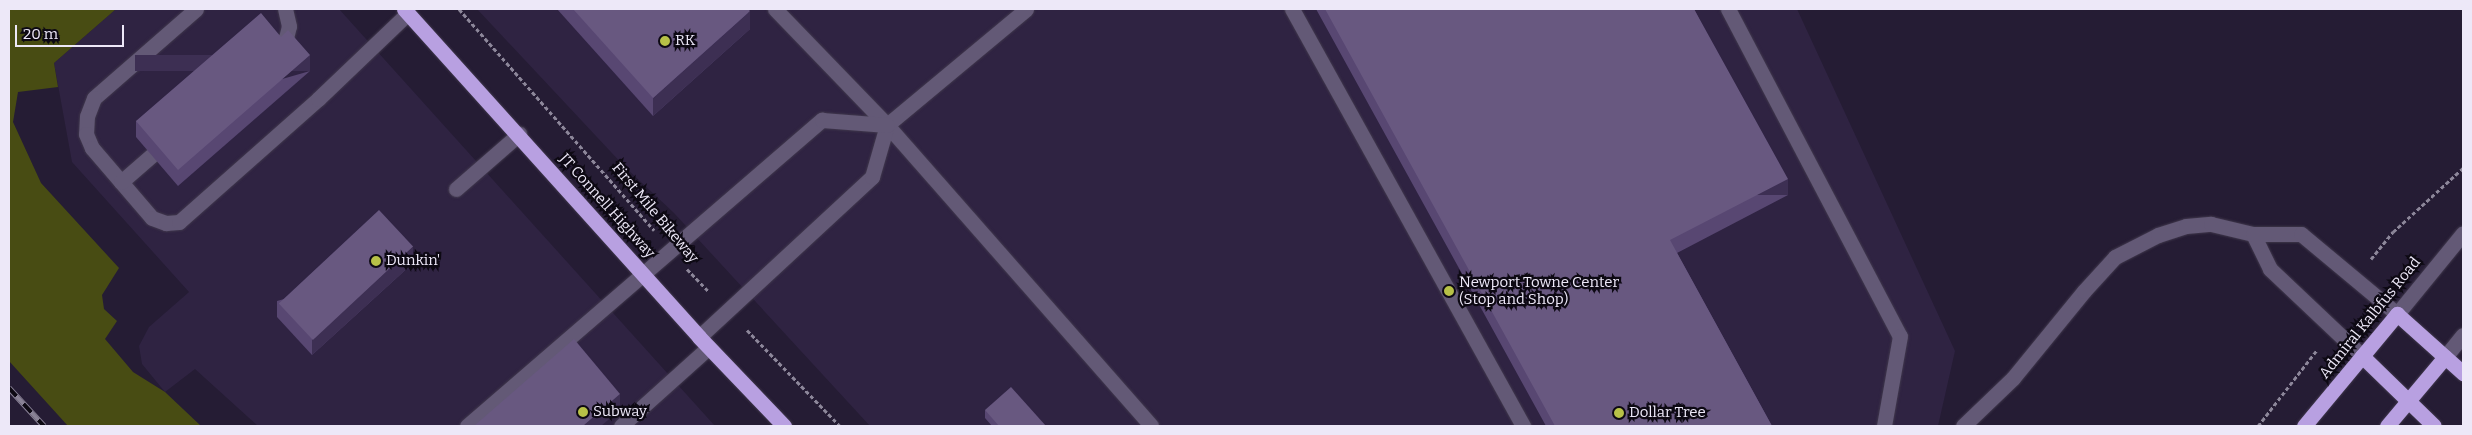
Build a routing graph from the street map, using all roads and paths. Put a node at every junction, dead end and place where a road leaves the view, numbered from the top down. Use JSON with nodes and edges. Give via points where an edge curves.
{"nodes":[{"id":1,"x":196,"y":9,"type":"edge"},
{"id":2,"x":285,"y":9,"type":"edge"},
{"id":3,"x":459,"y":9,"type":"edge"},
{"id":4,"x":775,"y":9,"type":"edge"},
{"id":5,"x":1026,"y":9,"type":"edge"},
{"id":6,"x":1292,"y":9,"type":"edge"},
{"id":7,"x":1728,"y":9,"type":"edge"},
{"id":8,"x":406,"y":11,"type":"edge"},
{"id":9,"x":276,"y":48,"type":"edge"},
{"id":10,"x":887,"y":125,"type":"junction"},
{"id":11,"x":518,"y":134,"type":"junction"},
{"id":12,"x":152,"y":156,"type":"edge"},
{"id":13,"x":2463,"y":168,"type":"edge"},
{"id":14,"x":121,"y":182,"type":"junction"},
{"id":15,"x":456,"y":189,"type":"dead end"},
{"id":16,"x":2463,"y":233,"type":"edge"},
{"id":17,"x":2253,"y":234,"type":"junction"},
{"id":18,"x":669,"y":251,"type":"junction"},
{"id":19,"x":2366,"y":265,"type":"dead end"},
{"id":20,"x":645,"y":275,"type":"junction"},
{"id":21,"x":727,"y":310,"type":"junction"},
{"id":22,"x":2397,"y":314,"type":"junction"},
{"id":23,"x":2463,"y":335,"type":"edge"},
{"id":24,"x":704,"y":342,"type":"junction"},
{"id":25,"x":2317,"y":350,"type":"dead end"},
{"id":26,"x":2362,"y":356,"type":"junction"},
{"id":27,"x":2445,"y":357,"type":"junction"},
{"id":28,"x":2463,"y":373,"type":"edge"},
{"id":29,"x":2408,"y":401,"type":"junction"},
{"id":30,"x":467,"y":426,"type":"edge"},
{"id":31,"x":621,"y":426,"type":"edge"},
{"id":32,"x":784,"y":426,"type":"edge"},
{"id":33,"x":840,"y":426,"type":"edge"},
{"id":34,"x":1151,"y":426,"type":"edge"},
{"id":35,"x":1523,"y":426,"type":"edge"},
{"id":36,"x":1884,"y":426,"type":"edge"},
{"id":37,"x":1963,"y":426,"type":"edge"},
{"id":38,"x":2258,"y":426,"type":"edge"},
{"id":39,"x":2304,"y":426,"type":"edge"},
{"id":40,"x":2387,"y":426,"type":"edge"},
{"id":41,"x":2434,"y":426,"type":"edge"}],
"edges":[{"from":1,"to":14,"type":"main road","via":[[94,98],[87,116],[86,134],[92,148]]},
{"from":2,"to":9,"type":"main road","via":[[289,26],[286,38]]},
{"from":3,"to":18,"type":"path","name":"First Mile Bikeway","via":[[644,215]]},
{"from":4,"to":10,"type":"main road"},
{"from":5,"to":10,"type":"main road"},
{"from":6,"to":35,"type":"main road"},
{"from":7,"to":36,"type":"main road","via":[[1900,336]]},
{"from":8,"to":11,"type":"highway","name":"JT Connell Highway"},
{"from":8,"to":14,"type":"main road","via":[[318,99],[179,222],[166,223],[152,218]]},
{"from":10,"to":18,"type":"main road","via":[[822,120]]},
{"from":10,"to":21,"type":"main road","via":[[872,177]]},
{"from":10,"to":34,"type":"main road"},
{"from":11,"to":15,"type":"main road"},
{"from":11,"to":20,"type":"highway","name":"JT Connell Highway"},
{"from":12,"to":14,"type":"main road"},
{"from":13,"to":19,"type":"path","via":[[2393,232]]},
{"from":16,"to":22,"type":"main road","name":"Admiral Kalbfus Road"},
{"from":17,"to":22,"type":"main road","via":[[2300,234]]},
{"from":17,"to":26,"type":"main road","via":[[2270,269]]},
{"from":17,"to":37,"type":"main road","via":[[2211,224],[2186,226],[2158,235],[2115,258],[2013,378]]},
{"from":18,"to":20,"type":"main road"},
{"from":18,"to":21,"type":"path","name":"First Mile Bikeway"},
{"from":20,"to":24,"type":"highway","name":"JT Connell Highway"},
{"from":20,"to":30,"type":"main road"},
{"from":21,"to":24,"type":"main road"},
{"from":21,"to":33,"type":"path","name":"First Mile Bikeway"},
{"from":22,"to":26,"type":"highway","name":"Admiral Kalbfus Road"},
{"from":22,"to":27,"type":"highway"},
{"from":23,"to":27,"type":"main road"},
{"from":24,"to":31,"type":"main road"},
{"from":24,"to":32,"type":"highway","name":"JT Connell Highway"},
{"from":25,"to":38,"type":"path"},
{"from":26,"to":29,"type":"highway"},
{"from":26,"to":39,"type":"highway","name":"Admiral Kalbfus Road"},
{"from":27,"to":28,"type":"highway"},
{"from":27,"to":29,"type":"highway"},
{"from":29,"to":40,"type":"highway"},
{"from":29,"to":41,"type":"highway"}]}
